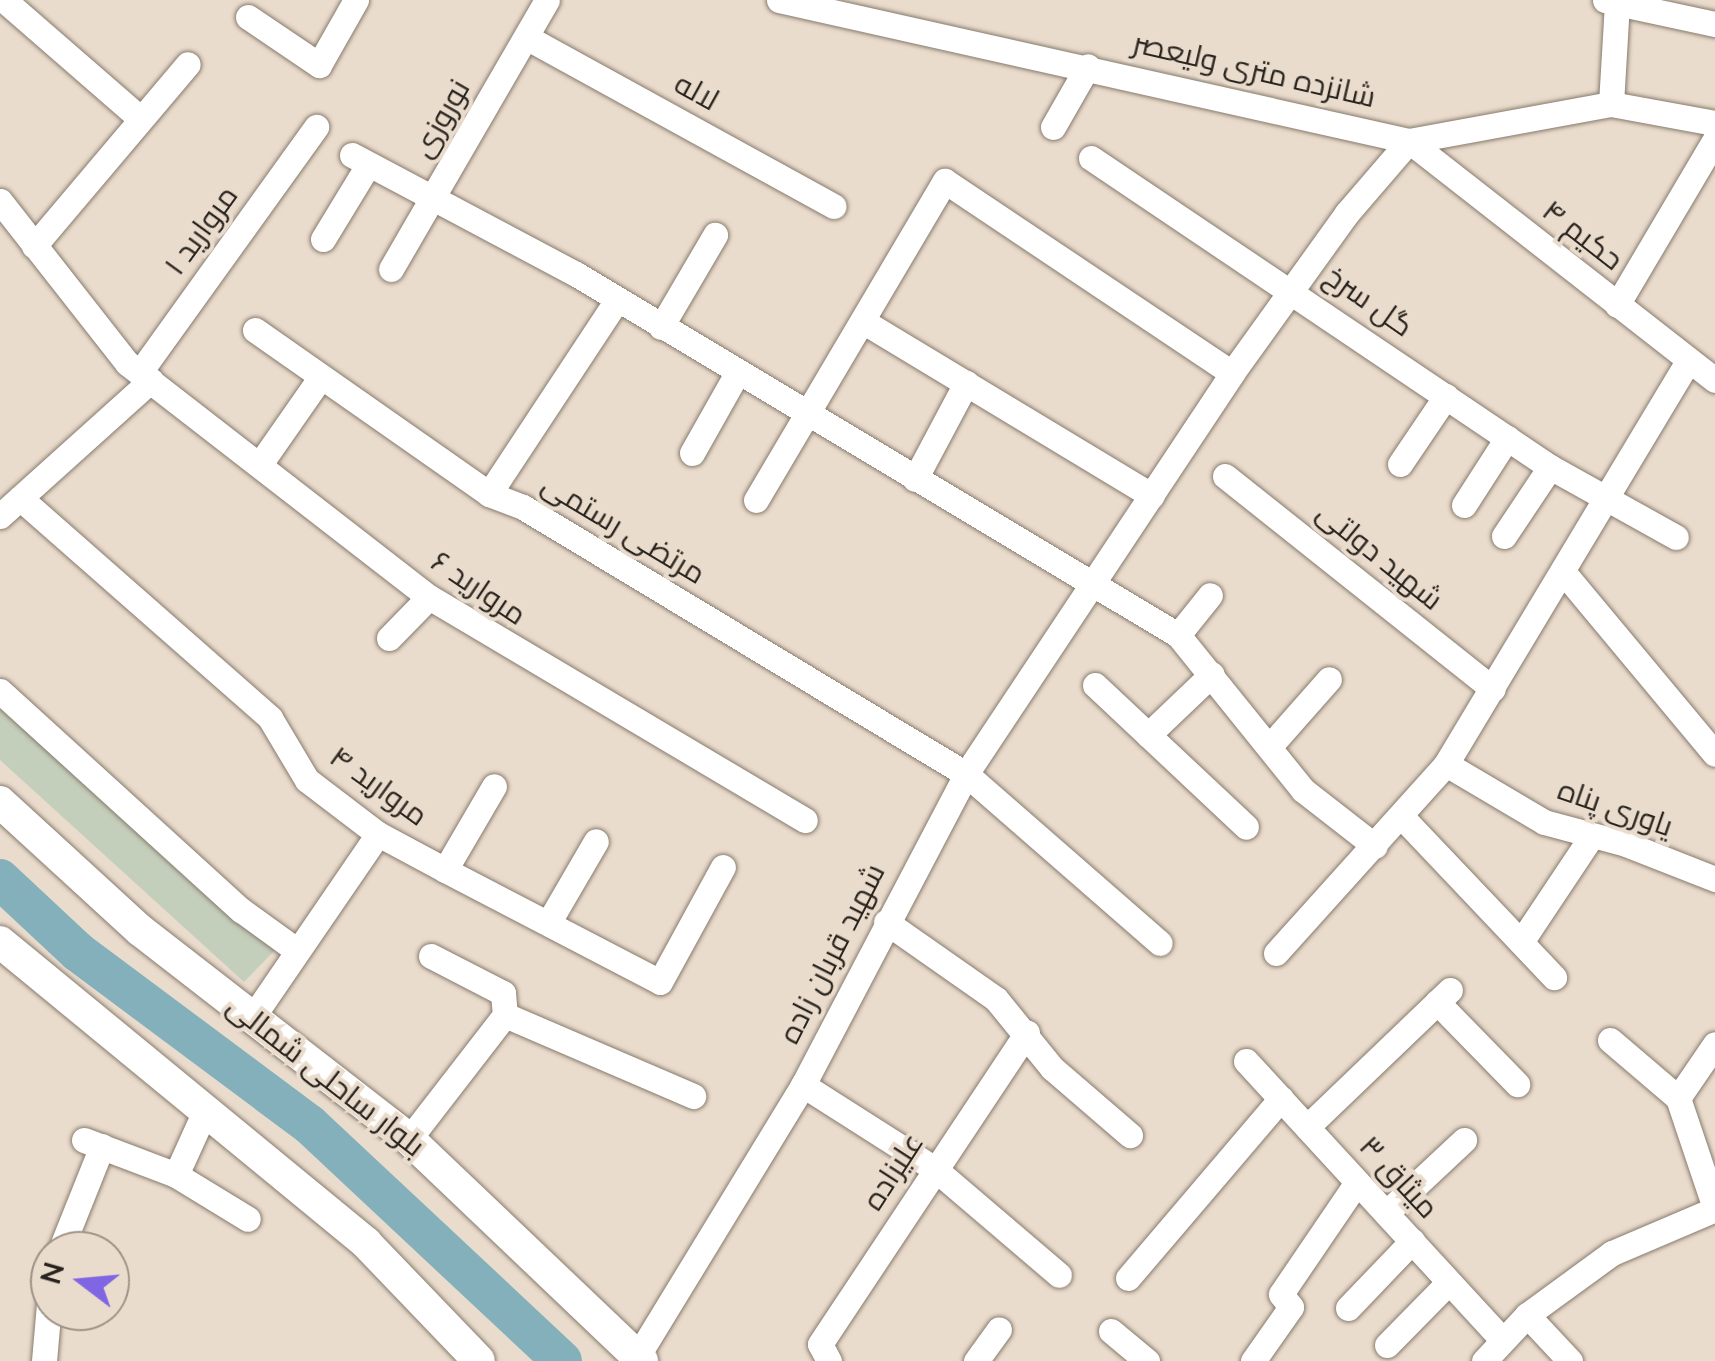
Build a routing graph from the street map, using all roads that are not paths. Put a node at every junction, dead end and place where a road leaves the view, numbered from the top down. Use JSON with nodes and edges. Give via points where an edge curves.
{"nodes":[{"id":1,"x":4,"y":0,"type":"edge"},
{"id":2,"x":356,"y":0,"type":"edge"},
{"id":3,"x":547,"y":0,"type":"edge"},
{"id":4,"x":779,"y":0,"type":"edge"},
{"id":5,"x":1611,"y":2,"type":"edge"},
{"id":6,"x":248,"y":16,"type":"dead end"},
{"id":7,"x":1715,"y":24,"type":"edge"},
{"id":8,"x":526,"y":37,"type":"junction"},
{"id":9,"x":188,"y":64,"type":"dead end"},
{"id":10,"x":1088,"y":66,"type":"junction"},
{"id":11,"x":1611,"y":104,"type":"junction"},
{"id":12,"x":142,"y":119,"type":"junction"},
{"id":13,"x":1715,"y":122,"type":"edge"},
{"id":14,"x":316,"y":127,"type":"dead end"},
{"id":15,"x":1052,"y":127,"type":"dead end"},
{"id":16,"x":1715,"y":138,"type":"edge"},
{"id":17,"x":1409,"y":141,"type":"junction"},
{"id":18,"x":1091,"y":158,"type":"dead end"},
{"id":19,"x":434,"y":200,"type":"junction"},
{"id":20,"x":0,"y":201,"type":"edge"},
{"id":21,"x":834,"y":206,"type":"dead end"},
{"id":22,"x":714,"y":236,"type":"dead end"},
{"id":23,"x":323,"y":239,"type":"dead end"},
{"id":24,"x":34,"y":246,"type":"junction"},
{"id":25,"x":391,"y":269,"type":"dead end"},
{"id":26,"x":1293,"y":289,"type":"junction"},
{"id":27,"x":616,"y":300,"type":"junction"},
{"id":28,"x":1618,"y":305,"type":"junction"},
{"id":29,"x":864,"y":322,"type":"junction"},
{"id":30,"x":661,"y":327,"type":"junction"},
{"id":31,"x":255,"y":330,"type":"dead end"},
{"id":32,"x":1688,"y":362,"type":"junction"},
{"id":33,"x":737,"y":373,"type":"junction"},
{"id":34,"x":1232,"y":373,"type":"junction"},
{"id":35,"x":146,"y":376,"type":"junction"},
{"id":36,"x":320,"y":378,"type":"junction"},
{"id":37,"x":1715,"y":380,"type":"edge"},
{"id":38,"x":966,"y":383,"type":"junction"},
{"id":39,"x":1446,"y":396,"type":"junction"},
{"id":40,"x":810,"y":417,"type":"junction"},
{"id":41,"x":1506,"y":438,"type":"junction"},
{"id":42,"x":692,"y":453,"type":"dead end"},
{"id":43,"x":260,"y":464,"type":"junction"},
{"id":44,"x":1400,"y":464,"type":"dead end"},
{"id":45,"x":1550,"y":468,"type":"junction"},
{"id":46,"x":1225,"y":476,"type":"dead end"},
{"id":47,"x":915,"y":479,"type":"junction"},
{"id":48,"x":488,"y":494,"type":"junction"},
{"id":49,"x":1152,"y":496,"type":"junction"},
{"id":50,"x":20,"y":498,"type":"junction"},
{"id":51,"x":756,"y":500,"type":"dead end"},
{"id":52,"x":1607,"y":500,"type":"junction"},
{"id":53,"x":1464,"y":505,"type":"dead end"},
{"id":54,"x":0,"y":516,"type":"edge"},
{"id":55,"x":1504,"y":536,"type":"dead end"},
{"id":56,"x":1676,"y":536,"type":"dead end"},
{"id":57,"x":1565,"y":574,"type":"junction"},
{"id":58,"x":1094,"y":585,"type":"junction"},
{"id":59,"x":1210,"y":595,"type":"dead end"},
{"id":60,"x":429,"y":597,"type":"junction"},
{"id":61,"x":1178,"y":635,"type":"junction"},
{"id":62,"x":390,"y":638,"type":"dead end"},
{"id":63,"x":1212,"y":674,"type":"junction"},
{"id":64,"x":1330,"y":679,"type":"dead end"},
{"id":65,"x":1096,"y":685,"type":"dead end"},
{"id":66,"x":1493,"y":689,"type":"junction"},
{"id":67,"x":0,"y":691,"type":"edge"},
{"id":68,"x":1148,"y":735,"type":"junction"},
{"id":69,"x":1270,"y":746,"type":"junction"},
{"id":70,"x":1714,"y":751,"type":"edge"},
{"id":71,"x":1446,"y":764,"type":"junction"},
{"id":72,"x":966,"y":774,"type":"junction"},
{"id":73,"x":494,"y":786,"type":"dead end"},
{"id":74,"x":0,"y":802,"type":"edge"},
{"id":75,"x":1402,"y":817,"type":"junction"},
{"id":76,"x":806,"y":820,"type":"dead end"},
{"id":77,"x":1246,"y":827,"type":"dead end"},
{"id":78,"x":378,"y":834,"type":"junction"},
{"id":79,"x":1591,"y":837,"type":"junction"},
{"id":80,"x":596,"y":840,"type":"dead end"},
{"id":81,"x":1375,"y":846,"type":"junction"},
{"id":82,"x":723,"y":868,"type":"dead end"},
{"id":83,"x":445,"y":870,"type":"junction"},
{"id":84,"x":1715,"y":879,"type":"edge"},
{"id":85,"x":550,"y":920,"type":"junction"},
{"id":86,"x":886,"y":922,"type":"junction"},
{"id":87,"x":0,"y":942,"type":"edge"},
{"id":88,"x":1521,"y":942,"type":"junction"},
{"id":89,"x":1160,"y":943,"type":"dead end"},
{"id":90,"x":296,"y":950,"type":"junction"},
{"id":91,"x":1276,"y":952,"type":"dead end"},
{"id":92,"x":431,"y":956,"type":"dead end"},
{"id":93,"x":1554,"y":977,"type":"dead end"},
{"id":94,"x":505,"y":1014,"type":"junction"},
{"id":95,"x":252,"y":1018,"type":"junction"},
{"id":96,"x":1027,"y":1032,"type":"junction"},
{"id":97,"x":1610,"y":1040,"type":"dead end"},
{"id":98,"x":1715,"y":1044,"type":"edge"},
{"id":99,"x":1246,"y":1061,"type":"dead end"},
{"id":100,"x":1517,"y":1084,"type":"dead end"},
{"id":101,"x":803,"y":1085,"type":"junction"},
{"id":102,"x":693,"y":1096,"type":"dead end"},
{"id":103,"x":1281,"y":1098,"type":"junction"},
{"id":104,"x":1678,"y":1098,"type":"junction"},
{"id":105,"x":205,"y":1112,"type":"junction"},
{"id":106,"x":1308,"y":1128,"type":"junction"},
{"id":107,"x":1130,"y":1135,"type":"dead end"},
{"id":108,"x":409,"y":1140,"type":"junction"},
{"id":109,"x":1464,"y":1140,"type":"dead end"},
{"id":110,"x":935,"y":1169,"type":"junction"},
{"id":111,"x":176,"y":1175,"type":"junction"},
{"id":112,"x":1357,"y":1182,"type":"junction"},
{"id":113,"x":1715,"y":1209,"type":"edge"},
{"id":114,"x":1386,"y":1214,"type":"junction"},
{"id":115,"x":248,"y":1219,"type":"dead end"},
{"id":116,"x":66,"y":1231,"type":"edge"},
{"id":117,"x":1412,"y":1241,"type":"junction"},
{"id":118,"x":1060,"y":1276,"type":"dead end"},
{"id":119,"x":1128,"y":1278,"type":"dead end"},
{"id":120,"x":1449,"y":1282,"type":"junction"},
{"id":121,"x":1348,"y":1308,"type":"dead end"},
{"id":122,"x":1527,"y":1315,"type":"junction"},
{"id":123,"x":999,"y":1330,"type":"dead end"},
{"id":124,"x":1112,"y":1330,"type":"dead end"},
{"id":125,"x":47,"y":1331,"type":"edge"},
{"id":126,"x":1503,"y":1340,"type":"junction"},
{"id":127,"x":1387,"y":1345,"type":"dead end"},
{"id":128,"x":824,"y":1355,"type":"edge"},
{"id":129,"x":468,"y":1358,"type":"edge"},
{"id":130,"x":639,"y":1359,"type":"edge"},
{"id":131,"x":44,"y":1361,"type":"edge"},
{"id":132,"x":976,"y":1361,"type":"edge"},
{"id":133,"x":1147,"y":1361,"type":"edge"},
{"id":134,"x":1253,"y":1361,"type":"edge"},
{"id":135,"x":1484,"y":1361,"type":"edge"},
{"id":136,"x":1570,"y":1361,"type":"edge"}],
"edges":[{"from":1,"to":12,"type":"street"},
{"from":2,"to":6,"type":"street","via":[[319,65]]},
{"from":3,"to":8,"type":"street","name":"نوروزی"},
{"from":4,"to":10,"type":"street","name":"شانزده متری ولیعصر"},
{"from":5,"to":7,"type":"street"},
{"from":5,"to":11,"type":"street"},
{"from":8,"to":19,"type":"street","name":"نوروزی"},
{"from":8,"to":21,"type":"street","name":"لاله"},
{"from":9,"to":12,"type":"street"},
{"from":10,"to":15,"type":"street"},
{"from":10,"to":17,"type":"street","name":"شانزده متری ولیعصر"},
{"from":11,"to":13,"type":"street","name":"شانزده متری ولیعصر"},
{"from":11,"to":17,"type":"street","name":"شانزده متری ولیعصر"},
{"from":12,"to":24,"type":"street"},
{"from":14,"to":35,"type":"street","name":"مروارید ۱"},
{"from":16,"to":28,"type":"street"},
{"from":17,"to":26,"type":"street","name":"شهید قربان زاده"},
{"from":17,"to":28,"type":"street","name":"حکیم ۴"},
{"from":18,"to":26,"type":"street","name":"گل سرخ"},
{"from":19,"to":23,"type":"street","via":[[360,160]]},
{"from":19,"to":25,"type":"street","name":"نوروزی"},
{"from":19,"to":27,"type":"street"},
{"from":20,"to":24,"type":"street","name":"مروارید ۶"},
{"from":22,"to":30,"type":"street"},
{"from":24,"to":35,"type":"street","name":"مروارید ۶"},
{"from":26,"to":34,"type":"street","name":"شهید قربان زاده"},
{"from":26,"to":39,"type":"street","name":"گل سرخ"},
{"from":27,"to":30,"type":"street"},
{"from":27,"to":48,"type":"street"},
{"from":28,"to":32,"type":"street","name":"حکیم ۴"},
{"from":29,"to":34,"type":"street","via":[[945,181]]},
{"from":29,"to":38,"type":"street"},
{"from":29,"to":40,"type":"street"},
{"from":30,"to":33,"type":"street"},
{"from":31,"to":36,"type":"street","name":"مرتضی رستمی"},
{"from":32,"to":37,"type":"street","name":"حکیم ۴"},
{"from":32,"to":52,"type":"street"},
{"from":33,"to":40,"type":"street"},
{"from":33,"to":42,"type":"street"},
{"from":34,"to":49,"type":"street","name":"شهید قربان زاده"},
{"from":35,"to":43,"type":"street","name":"مروارید ۶"},
{"from":35,"to":50,"type":"street","name":"مروارید ۱"},
{"from":36,"to":43,"type":"street"},
{"from":36,"to":48,"type":"street","name":"مرتضی رستمی"},
{"from":38,"to":47,"type":"street"},
{"from":38,"to":49,"type":"street"},
{"from":39,"to":41,"type":"street","name":"گل سرخ"},
{"from":39,"to":44,"type":"street"},
{"from":40,"to":47,"type":"street"},
{"from":40,"to":51,"type":"street"},
{"from":41,"to":45,"type":"street","name":"گل سرخ"},
{"from":41,"to":53,"type":"street"},
{"from":43,"to":60,"type":"street","name":"مروارید ۶"},
{"from":45,"to":52,"type":"street","name":"گل سرخ"},
{"from":45,"to":55,"type":"street"},
{"from":46,"to":66,"type":"street","name":"شهید دولتی"},
{"from":47,"to":58,"type":"street"},
{"from":48,"to":72,"type":"street","name":"مرتضی رستمی","via":[[523,507]]},
{"from":49,"to":58,"type":"street","name":"شهید قربان زاده"},
{"from":50,"to":54,"type":"street","name":"مروارید ۱"},
{"from":50,"to":78,"type":"street","name":"مروارید ۴","via":[[270,718],[307,780]]},
{"from":52,"to":56,"type":"street","name":"گل سرخ"},
{"from":52,"to":57,"type":"street"},
{"from":57,"to":66,"type":"street"},
{"from":57,"to":70,"type":"street"},
{"from":58,"to":61,"type":"street"},
{"from":58,"to":72,"type":"street","name":"شهید قربان زاده"},
{"from":59,"to":61,"type":"street"},
{"from":60,"to":62,"type":"street"},
{"from":60,"to":76,"type":"street","name":"مروارید ۶"},
{"from":61,"to":63,"type":"street"},
{"from":63,"to":68,"type":"street"},
{"from":63,"to":69,"type":"street"},
{"from":64,"to":69,"type":"street"},
{"from":65,"to":68,"type":"street"},
{"from":66,"to":71,"type":"street"},
{"from":67,"to":90,"type":"street","via":[[241,910]]},
{"from":68,"to":77,"type":"street"},
{"from":69,"to":81,"type":"street","via":[[1304,790]]},
{"from":71,"to":75,"type":"street"},
{"from":71,"to":79,"type":"street","name":"یاوری پناه","via":[[1544,822]]},
{"from":72,"to":86,"type":"street","name":"شهید قربان زاده"},
{"from":72,"to":89,"type":"street","name":"مرتضی رستمی"},
{"from":73,"to":83,"type":"street"},
{"from":74,"to":95,"type":"main road","name":"بلوار ساحلی شمالی","via":[[140,932]]},
{"from":75,"to":81,"type":"street"},
{"from":75,"to":88,"type":"street"},
{"from":78,"to":83,"type":"street","name":"مروارید ۴"},
{"from":78,"to":90,"type":"street"},
{"from":79,"to":84,"type":"street","name":"یاوری پناه"},
{"from":79,"to":88,"type":"street"},
{"from":80,"to":85,"type":"street"},
{"from":81,"to":91,"type":"street"},
{"from":82,"to":85,"type":"street","name":"مروارید ۴","via":[[660,982]]},
{"from":83,"to":85,"type":"street","name":"مروارید ۴"},
{"from":86,"to":96,"type":"street","via":[[996,1000]]},
{"from":86,"to":101,"type":"street","name":"شهید قربان زاده"},
{"from":87,"to":105,"type":"main road"},
{"from":88,"to":93,"type":"street"},
{"from":90,"to":95,"type":"street"},
{"from":92,"to":94,"type":"street","via":[[503,993]]},
{"from":94,"to":102,"type":"street"},
{"from":94,"to":108,"type":"street"},
{"from":95,"to":108,"type":"main road","name":"بلوار ساحلی شمالی"},
{"from":96,"to":107,"type":"street","via":[[1052,1068]]},
{"from":96,"to":110,"type":"street","name":"علیزاده"},
{"from":97,"to":104,"type":"street"},
{"from":98,"to":104,"type":"street"},
{"from":99,"to":103,"type":"street","name":"میثاق ۳"},
{"from":100,"to":106,"type":"street","via":[[1444,996]]},
{"from":101,"to":110,"type":"street"},
{"from":101,"to":130,"type":"street","name":"شهید قربان زاده"},
{"from":103,"to":106,"type":"street","name":"میثاق ۳"},
{"from":103,"to":119,"type":"street"},
{"from":104,"to":113,"type":"street"},
{"from":105,"to":111,"type":"street"},
{"from":105,"to":129,"type":"main road","via":[[366,1244]]},
{"from":106,"to":112,"type":"street","name":"میثاق ۳"},
{"from":108,"to":130,"type":"main road","name":"بلوار ساحلی شمالی"},
{"from":109,"to":114,"type":"street"},
{"from":110,"to":118,"type":"street"},
{"from":110,"to":128,"type":"street","name":"علیزاده"},
{"from":111,"to":115,"type":"street"},
{"from":111,"to":116,"type":"street","via":[[92,1143]]},
{"from":112,"to":114,"type":"street","name":"میثاق ۳"},
{"from":112,"to":134,"type":"street","via":[[1282,1294],[1291,1308]]},
{"from":113,"to":122,"type":"street","via":[[1612,1253]]},
{"from":114,"to":117,"type":"street","name":"میثاق ۳"},
{"from":117,"to":120,"type":"street","name":"میثاق ۳"},
{"from":117,"to":121,"type":"street"},
{"from":120,"to":126,"type":"street","name":"میثاق ۳"},
{"from":120,"to":127,"type":"street"},
{"from":122,"to":126,"type":"street"},
{"from":122,"to":136,"type":"street"},
{"from":123,"to":132,"type":"street"},
{"from":124,"to":133,"type":"street"},
{"from":125,"to":131,"type":"street"},
{"from":126,"to":135,"type":"street"}]}
